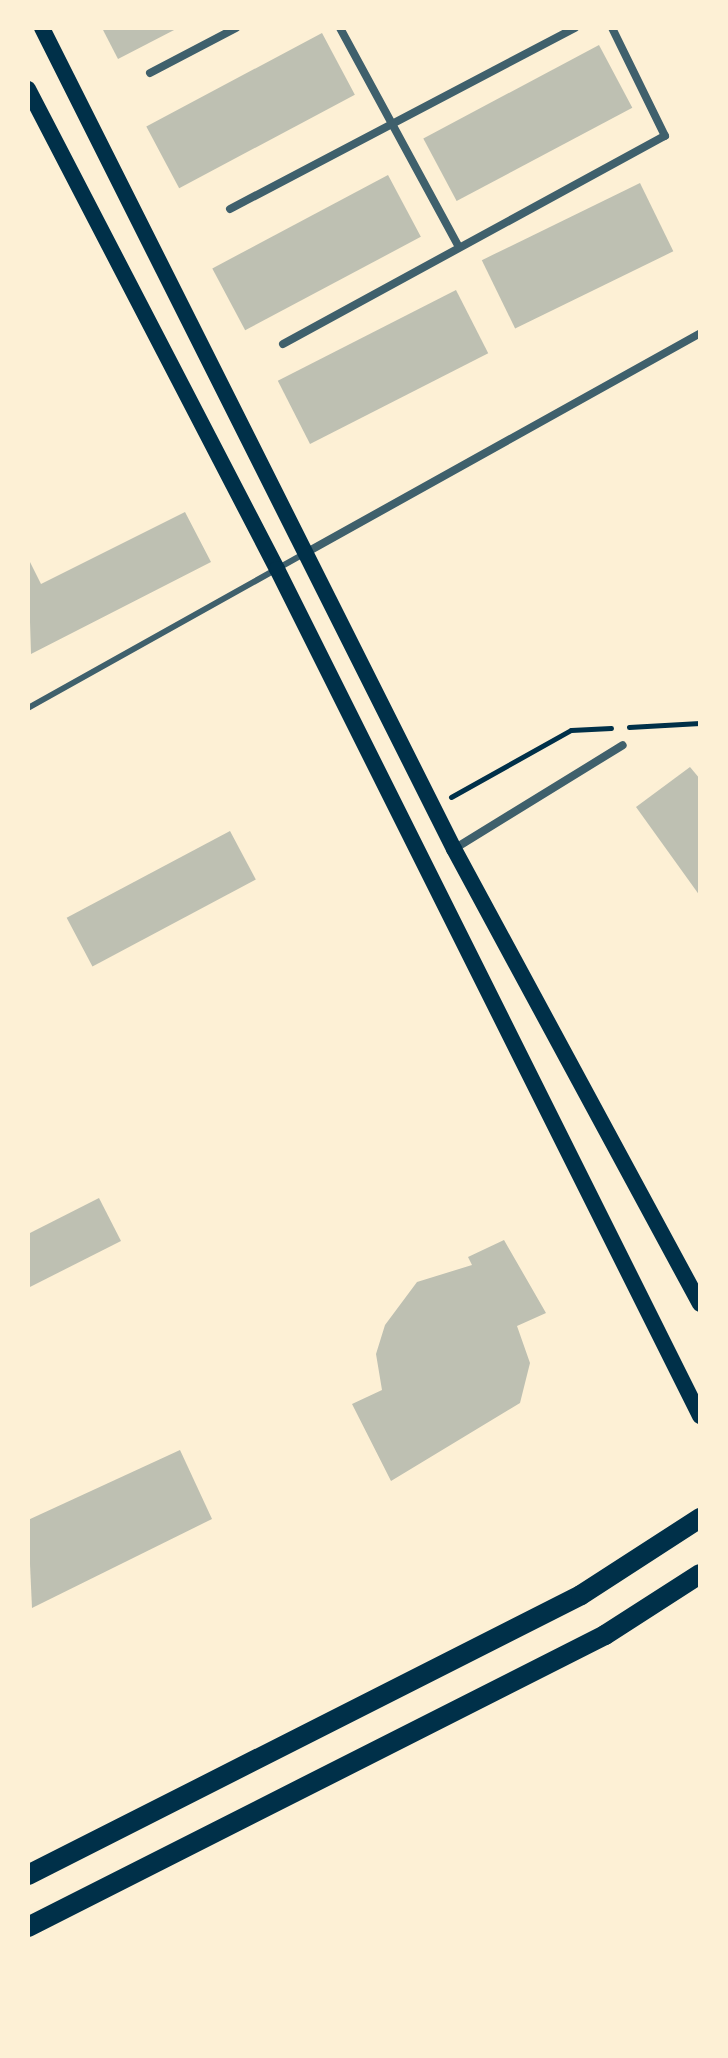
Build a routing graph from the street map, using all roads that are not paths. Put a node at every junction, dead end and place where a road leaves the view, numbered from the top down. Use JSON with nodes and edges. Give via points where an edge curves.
{"nodes":[{"id":1,"x":42,"y":28,"type":"edge"},
{"id":2,"x":236,"y":28,"type":"edge"},
{"id":3,"x":340,"y":28,"type":"edge"},
{"id":4,"x":575,"y":28,"type":"edge"},
{"id":5,"x":612,"y":28,"type":"edge"},
{"id":6,"x":150,"y":73,"type":"dead end"},
{"id":7,"x":28,"y":89,"type":"edge"},
{"id":8,"x":392,"y":124,"type":"junction"},
{"id":9,"x":230,"y":209,"type":"dead end"},
{"id":10,"x":459,"y":247,"type":"junction"},
{"id":11,"x":700,"y":333,"type":"edge"},
{"id":12,"x":283,"y":344,"type":"dead end"},
{"id":13,"x":309,"y":551,"type":"junction"},
{"id":14,"x":277,"y":569,"type":"junction"},
{"id":15,"x":28,"y":708,"type":"edge"},
{"id":16,"x":623,"y":745,"type":"dead end"},
{"id":17,"x":454,"y":849,"type":"junction"},
{"id":18,"x":700,"y":1304,"type":"edge"},
{"id":19,"x":700,"y":1416,"type":"edge"},
{"id":20,"x":700,"y":1518,"type":"edge"},
{"id":21,"x":700,"y":1574,"type":"edge"},
{"id":22,"x":28,"y":1875,"type":"edge"},
{"id":23,"x":28,"y":1927,"type":"edge"}],
"edges":[{"from":1,"to":13,"type":"main road"},
{"from":2,"to":6,"type":"street"},
{"from":3,"to":8,"type":"street"},
{"from":4,"to":8,"type":"street"},
{"from":5,"to":10,"type":"street","via":[[665,136]]},
{"from":7,"to":14,"type":"main road"},
{"from":8,"to":9,"type":"street"},
{"from":8,"to":10,"type":"street"},
{"from":10,"to":12,"type":"street"},
{"from":11,"to":13,"type":"street"},
{"from":13,"to":14,"type":"lane"},
{"from":13,"to":17,"type":"main road"},
{"from":14,"to":15,"type":"lane"},
{"from":14,"to":19,"type":"main road"},
{"from":16,"to":17,"type":"street"},
{"from":17,"to":18,"type":"main road"},
{"from":20,"to":22,"type":"main road","via":[[581,1595]]},
{"from":21,"to":23,"type":"main road","via":[[591,1643]]}]}
